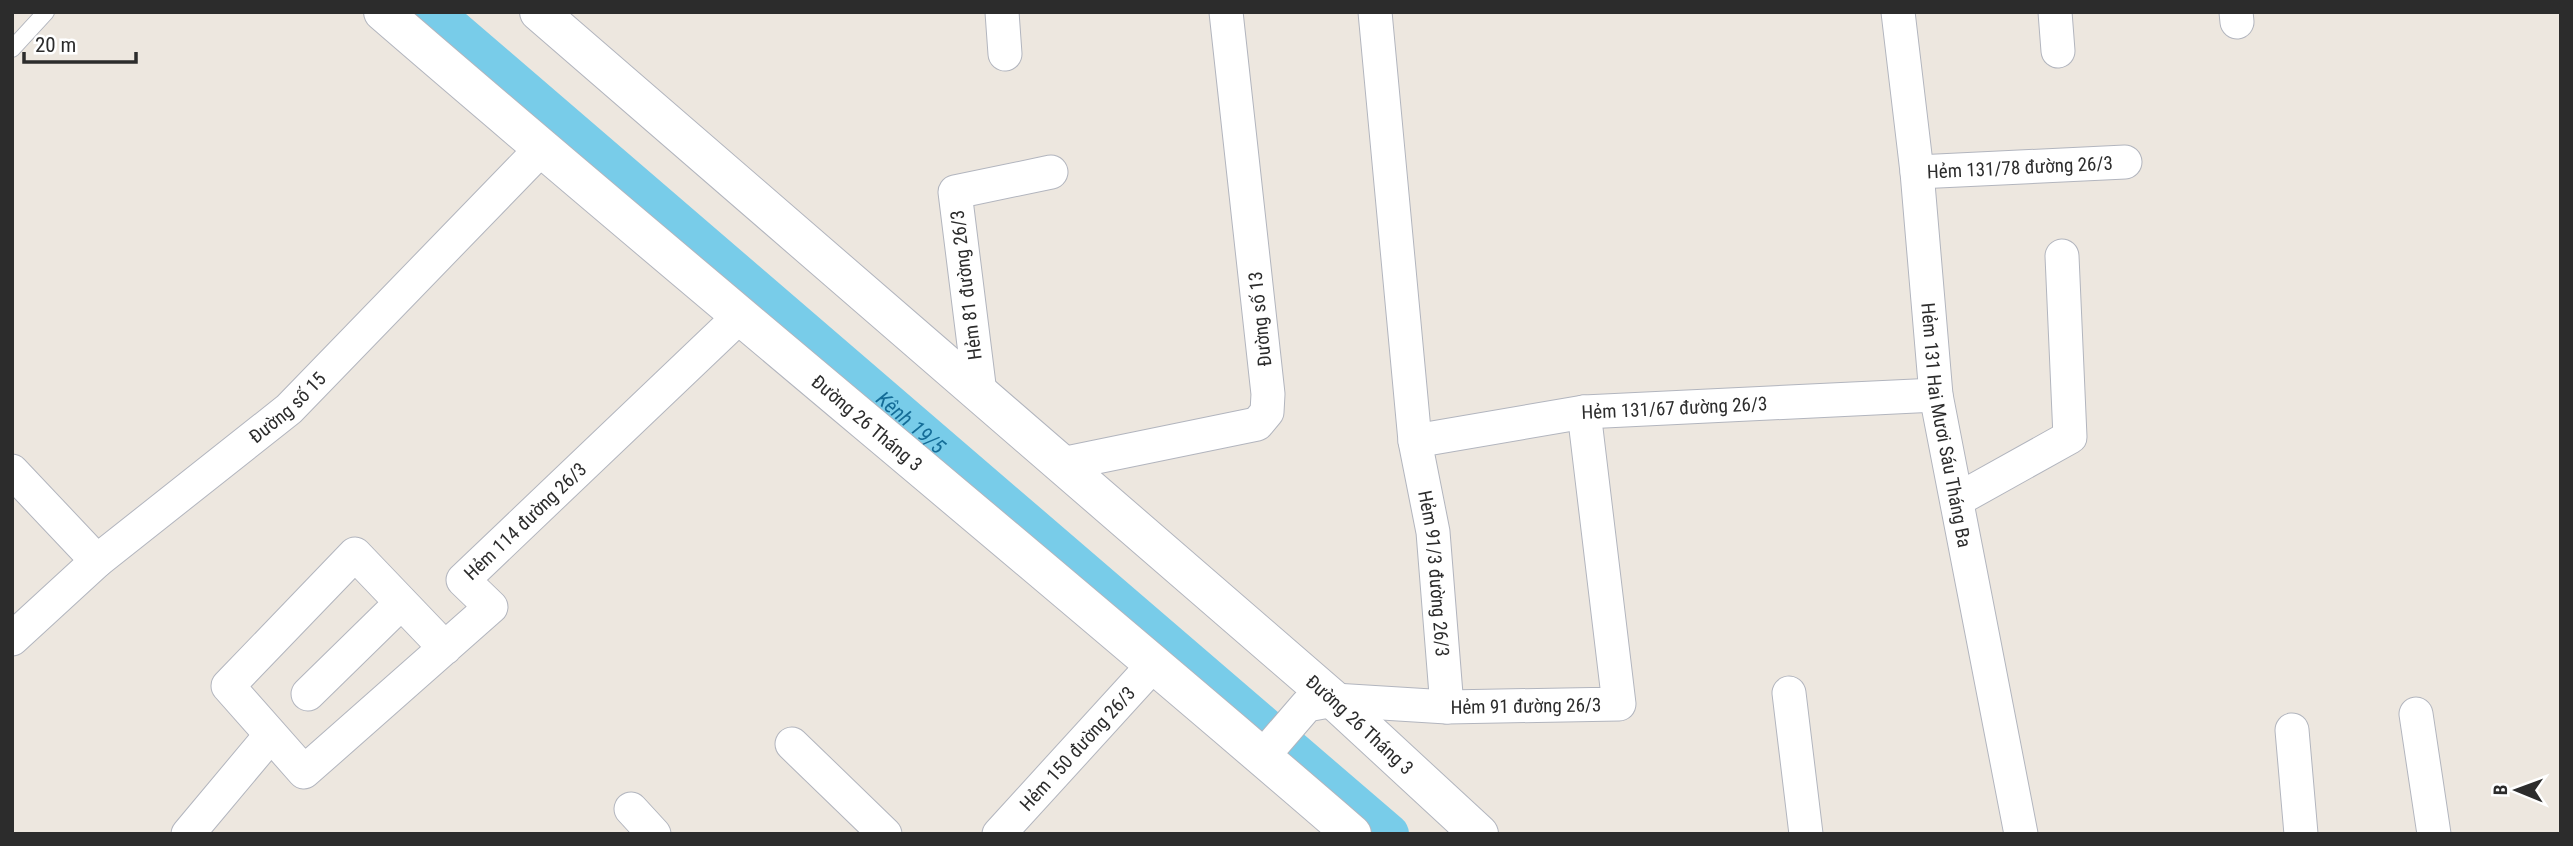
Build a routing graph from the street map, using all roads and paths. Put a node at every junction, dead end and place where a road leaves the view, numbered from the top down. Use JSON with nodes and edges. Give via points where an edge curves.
{"nodes":[{"id":1,"x":46,"y":12,"type":"edge"},
{"id":2,"x":383,"y":12,"type":"edge"},
{"id":3,"x":539,"y":12,"type":"edge"},
{"id":4,"x":1002,"y":12,"type":"edge"},
{"id":5,"x":1226,"y":12,"type":"edge"},
{"id":6,"x":1375,"y":12,"type":"edge"},
{"id":7,"x":1898,"y":12,"type":"edge"},
{"id":8,"x":2055,"y":12,"type":"edge"},
{"id":9,"x":12,"y":49,"type":"edge"},
{"id":10,"x":2058,"y":51,"type":"dead end"},
{"id":11,"x":1005,"y":54,"type":"dead end"},
{"id":12,"x":541,"y":149,"type":"junction"},
{"id":13,"x":2125,"y":162,"type":"dead end"},
{"id":14,"x":1051,"y":172,"type":"dead end"},
{"id":15,"x":1917,"y":172,"type":"junction"},
{"id":16,"x":2062,"y":256,"type":"dead end"},
{"id":17,"x":740,"y":316,"type":"junction"},
{"id":18,"x":980,"y":393,"type":"junction"},
{"id":19,"x":1936,"y":395,"type":"junction"},
{"id":20,"x":1584,"y":412,"type":"junction"},
{"id":21,"x":1415,"y":441,"type":"junction"},
{"id":22,"x":1062,"y":464,"type":"junction"},
{"id":23,"x":12,"y":471,"type":"edge"},
{"id":24,"x":1956,"y":500,"type":"junction"},
{"id":25,"x":97,"y":561,"type":"junction"},
{"id":26,"x":401,"y":603,"type":"junction"},
{"id":27,"x":12,"y":639,"type":"edge"},
{"id":28,"x":445,"y":648,"type":"junction"},
{"id":29,"x":1155,"y":663,"type":"junction"},
{"id":30,"x":1789,"y":693,"type":"dead end"},
{"id":31,"x":307,"y":694,"type":"dead end"},
{"id":32,"x":1320,"y":702,"type":"junction"},
{"id":33,"x":1447,"y":707,"type":"junction"},
{"id":34,"x":2416,"y":714,"type":"dead end"},
{"id":35,"x":2292,"y":730,"type":"dead end"},
{"id":36,"x":270,"y":736,"type":"junction"},
{"id":37,"x":792,"y":744,"type":"dead end"},
{"id":38,"x":1268,"y":749,"type":"junction"},
{"id":39,"x":631,"y":809,"type":"dead end"},
{"id":40,"x":188,"y":834,"type":"edge"},
{"id":41,"x":654,"y":834,"type":"edge"},
{"id":42,"x":885,"y":834,"type":"edge"},
{"id":43,"x":999,"y":834,"type":"edge"},
{"id":44,"x":1352,"y":834,"type":"edge"},
{"id":45,"x":1479,"y":834,"type":"edge"},
{"id":46,"x":1806,"y":834,"type":"edge"},
{"id":47,"x":2021,"y":834,"type":"edge"},
{"id":48,"x":2301,"y":834,"type":"edge"},
{"id":49,"x":2434,"y":834,"type":"edge"}],
"edges":[{"from":1,"to":9,"type":"lane"},
{"from":2,"to":12,"type":"street","name":"Đường 26 Tháng 3"},
{"from":3,"to":18,"type":"street","name":"Đường 26 Tháng 3"},
{"from":4,"to":11,"type":"street"},
{"from":5,"to":22,"type":"street","name":"Đường số 13","via":[[1268,412],[1257,425]]},
{"from":6,"to":21,"type":"street","name":"Hẻm 91/3 đường 26/3"},
{"from":7,"to":15,"type":"street","name":"Hẻm 131 Hai Mươi Sáu Tháng Ba"},
{"from":8,"to":10,"type":"street"},
{"from":12,"to":17,"type":"street","name":"Đường 26 Tháng 3"},
{"from":12,"to":25,"type":"street","name":"Đường số 15","via":[[289,410]]},
{"from":13,"to":15,"type":"street","name":"Hẻm 131/78 đường 26/3"},
{"from":14,"to":18,"type":"street","name":"Hẻm 81 đường 26/3","via":[[955,192]]},
{"from":15,"to":19,"type":"street","name":"Hẻm 131 Hai Mươi Sáu Tháng Ba"},
{"from":16,"to":24,"type":"street","via":[[2070,437]]},
{"from":17,"to":28,"type":"street","name":"Hẻm 114 đường 26/3","via":[[463,580],[491,607]]},
{"from":17,"to":29,"type":"street","name":"Đường 26 Tháng 3"},
{"from":18,"to":22,"type":"street","name":"Đường 26 Tháng 3"},
{"from":19,"to":20,"type":"street","name":"Hẻm 131/67 đường 26/3"},
{"from":19,"to":24,"type":"street","name":"Hẻm 131 Hai Mươi Sáu Tháng Ba"},
{"from":20,"to":21,"type":"street","name":"Hẻm 131/67 đường 26/3"},
{"from":20,"to":33,"type":"street","name":"Hẻm 91 đường 26/3","via":[[1619,704]]},
{"from":21,"to":33,"type":"street","name":"Hẻm 91/3 đường 26/3","via":[[1433,532]]},
{"from":22,"to":32,"type":"street","name":"Đường 26 Tháng 3"},
{"from":23,"to":25,"type":"street"},
{"from":24,"to":47,"type":"street","name":"Hẻm 131 Hai Mươi Sáu Tháng Ba"},
{"from":25,"to":27,"type":"street","name":"Đường số 15"},
{"from":26,"to":28,"type":"street"},
{"from":26,"to":31,"type":"street"},
{"from":26,"to":36,"type":"street","via":[[355,554],[228,686]]},
{"from":28,"to":36,"type":"street","name":"Hẻm 114 đường 26/3","via":[[304,772]]},
{"from":29,"to":38,"type":"street","name":"Đường 26 Tháng 3"},
{"from":29,"to":43,"type":"street","name":"Hẻm 150 đường 26/3"},
{"from":30,"to":46,"type":"street"},
{"from":32,"to":33,"type":"street","name":"Hẻm 91 đường 26/3"},
{"from":32,"to":38,"type":"street"},
{"from":32,"to":45,"type":"street","name":"Đường 26 Tháng 3"},
{"from":34,"to":49,"type":"street"},
{"from":35,"to":48,"type":"street"},
{"from":36,"to":40,"type":"street"},
{"from":37,"to":42,"type":"street"},
{"from":38,"to":44,"type":"street","name":"Đường 26 Tháng 3"},
{"from":39,"to":41,"type":"street"}]}
